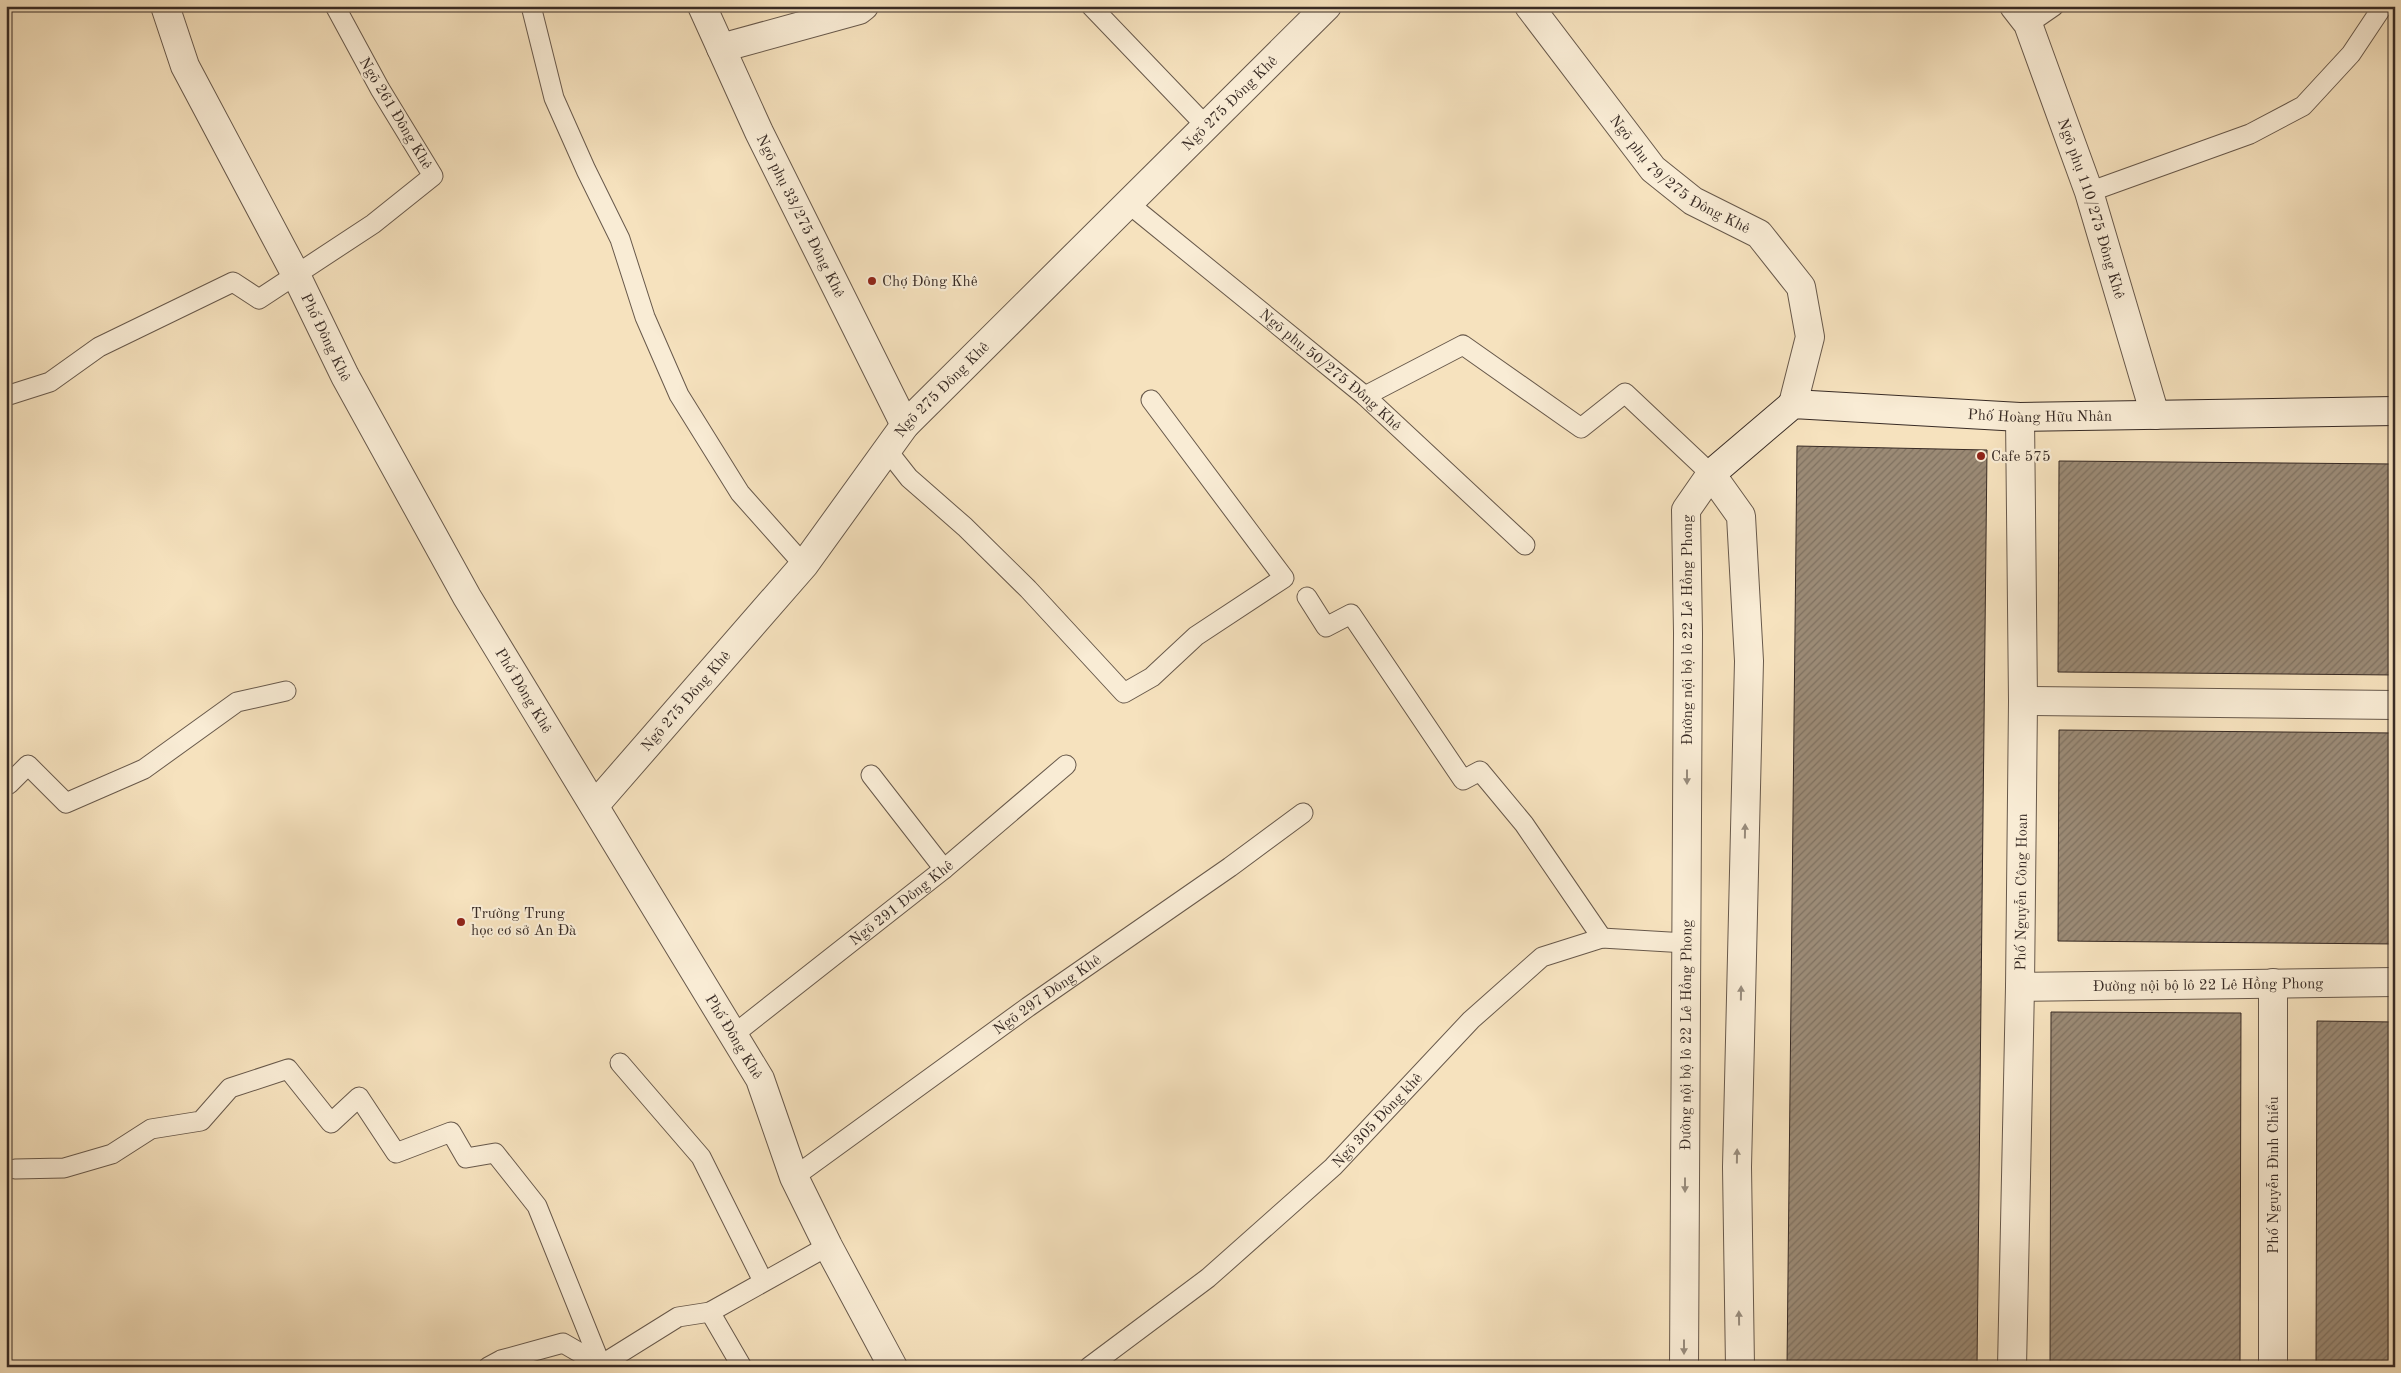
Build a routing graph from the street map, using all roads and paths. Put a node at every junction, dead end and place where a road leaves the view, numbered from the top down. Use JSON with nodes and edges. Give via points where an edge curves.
{"nodes":[{"id":1,"x":165,"y":6,"type":"edge"},
{"id":2,"x":335,"y":6,"type":"edge"},
{"id":3,"x":531,"y":6,"type":"edge"},
{"id":4,"x":702,"y":6,"type":"edge"},
{"id":5,"x":864,"y":6,"type":"edge"},
{"id":6,"x":1091,"y":6,"type":"edge"},
{"id":7,"x":1327,"y":6,"type":"edge"},
{"id":8,"x":1529,"y":6,"type":"edge"},
{"id":9,"x":2054,"y":6,"type":"edge"},
{"id":10,"x":2383,"y":6,"type":"edge"},
{"id":11,"x":2021,"y":15,"type":"edge"},
{"id":12,"x":721,"y":48,"type":"junction"},
{"id":13,"x":1206,"y":126,"type":"junction"},
{"id":14,"x":2089,"y":192,"type":"junction"},
{"id":15,"x":1129,"y":204,"type":"junction"},
{"id":16,"x":296,"y":275,"type":"junction"},
{"id":17,"x":6,"y":396,"type":"edge"},
{"id":18,"x":1365,"y":396,"type":"junction"},
{"id":19,"x":1151,"y":400,"type":"dead end"},
{"id":20,"x":1793,"y":404,"type":"junction"},
{"id":21,"x":2395,"y":411,"type":"edge"},
{"id":22,"x":2155,"y":414,"type":"junction"},
{"id":23,"x":2020,"y":417,"type":"junction"},
{"id":24,"x":905,"y":425,"type":"junction"},
{"id":25,"x":887,"y":450,"type":"junction"},
{"id":26,"x":1711,"y":474,"type":"junction"},
{"id":27,"x":1525,"y":546,"type":"dead end"},
{"id":28,"x":804,"y":564,"type":"junction"},
{"id":29,"x":1307,"y":597,"type":"dead end"},
{"id":30,"x":286,"y":691,"type":"dead end"},
{"id":31,"x":2023,"y":701,"type":"junction"},
{"id":32,"x":2395,"y":705,"type":"edge"},
{"id":33,"x":1066,"y":765,"type":"dead end"},
{"id":34,"x":871,"y":775,"type":"dead end"},
{"id":35,"x":6,"y":782,"type":"edge"},
{"id":36,"x":595,"y":805,"type":"junction"},
{"id":37,"x":1302,"y":813,"type":"dead end"},
{"id":38,"x":944,"y":869,"type":"junction"},
{"id":39,"x":1602,"y":938,"type":"junction"},
{"id":40,"x":1686,"y":943,"type":"junction"},
{"id":41,"x":2395,"y":982,"type":"edge"},
{"id":42,"x":2273,"y":983,"type":"junction"},
{"id":43,"x":2020,"y":987,"type":"junction"},
{"id":44,"x":733,"y":1035,"type":"junction"},
{"id":45,"x":620,"y":1063,"type":"dead end"},
{"id":46,"x":15,"y":1169,"type":"dead end"},
{"id":47,"x":794,"y":1177,"type":"junction"},
{"id":48,"x":828,"y":1246,"type":"junction"},
{"id":49,"x":763,"y":1281,"type":"junction"},
{"id":50,"x":710,"y":1312,"type":"junction"},
{"id":51,"x":601,"y":1365,"type":"junction"},
{"id":52,"x":488,"y":1367,"type":"edge"},
{"id":53,"x":742,"y":1367,"type":"edge"},
{"id":54,"x":894,"y":1367,"type":"edge"},
{"id":55,"x":1089,"y":1367,"type":"edge"},
{"id":56,"x":1684,"y":1367,"type":"edge"},
{"id":57,"x":1740,"y":1367,"type":"edge"},
{"id":58,"x":2012,"y":1367,"type":"edge"},
{"id":59,"x":2273,"y":1367,"type":"edge"}],
"edges":[{"from":1,"to":16,"type":"street","name":"Phố Đông Khê","via":[[185,66]]},
{"from":2,"to":16,"type":"lane","name":"Ngõ 261 Đông Khê","via":[[433,176],[374,224]]},
{"from":3,"to":28,"type":"lane","via":[[554,98],[620,239],[645,317],[679,395],[740,493]]},
{"from":4,"to":12,"type":"street","name":"Ngõ phụ 33/275 Đông Khê"},
{"from":5,"to":12,"type":"street"},
{"from":6,"to":13,"type":"lane"},
{"from":7,"to":13,"type":"street","name":"Ngõ 275 Đông Khê"},
{"from":8,"to":20,"type":"street","name":"Ngõ phụ 79/275 Đông Khê","via":[[1653,169],[1693,202],[1759,234],[1802,287],[1810,337]]},
{"from":9,"to":11,"type":"lane"},
{"from":10,"to":14,"type":"lane","via":[[2351,54],[2303,106],[2250,134]]},
{"from":11,"to":14,"type":"street","name":"Ngõ phụ 110/275 Đông Khê"},
{"from":12,"to":24,"type":"street","name":"Ngõ phụ 33/275 Đông Khê"},
{"from":13,"to":15,"type":"street","name":"Ngõ 275 Đông Khê"},
{"from":14,"to":22,"type":"street","name":"Ngõ phụ 110/275 Đông Khê"},
{"from":15,"to":18,"type":"lane","name":"Ngõ phụ 50/275 Đông Khê"},
{"from":15,"to":24,"type":"street","name":"Ngõ 275 Đông Khê"},
{"from":16,"to":17,"type":"lane","via":[[259,298],[233,282],[99,347],[50,382]]},
{"from":16,"to":36,"type":"street","name":"Phố Đông Khê","via":[[345,376],[466,597]]},
{"from":18,"to":26,"type":"lane","via":[[1463,345],[1581,428],[1625,393]]},
{"from":18,"to":27,"type":"lane","name":"Ngõ phụ 50/275 Đông Khê"},
{"from":19,"to":25,"type":"lane","via":[[1284,578],[1196,636],[1152,676],[1124,693],[1028,588],[909,478]]},
{"from":20,"to":23,"type":"street","name":"Phố Hoàng Hữu Nhân"},
{"from":20,"to":26,"type":"street"},
{"from":21,"to":22,"type":"street","name":"Phố Hoàng Hữu Nhân"},
{"from":22,"to":23,"type":"street","name":"Phố Hoàng Hữu Nhân"},
{"from":23,"to":31,"type":"street","name":"Phố Nguyễn Công Hoan"},
{"from":24,"to":25,"type":"street","name":"Ngõ 275 Đông Khê"},
{"from":25,"to":28,"type":"street","name":"Ngõ 275 Đông Khê"},
{"from":26,"to":40,"type":"street","name":"Đường nội bộ lô 22 Lê Hồng Phong","one_way":true,"via":[[1686,510]]},
{"from":57,"to":26,"type":"street","one_way":true,"via":[[1737,1167],[1749,661],[1741,516]]},
{"from":28,"to":36,"type":"street","name":"Ngõ 275 Đông Khê"},
{"from":29,"to":39,"type":"lane","via":[[1326,627],[1351,614],[1463,780],[1480,771],[1524,824]]},
{"from":30,"to":35,"type":"lane","via":[[237,702],[144,769],[66,803],[28,765],[9,784]]},
{"from":31,"to":32,"type":"street"},
{"from":31,"to":43,"type":"street","name":"Phố Nguyễn Công Hoan"},
{"from":33,"to":38,"type":"lane","name":"Ngõ 291 Đông Khê"},
{"from":34,"to":38,"type":"lane"},
{"from":36,"to":44,"type":"street","name":"Phố Đông Khê"},
{"from":37,"to":47,"type":"lane","name":"Ngõ 297 Đông Khê"},
{"from":38,"to":44,"type":"lane","name":"Ngõ 291 Đông Khê"},
{"from":39,"to":40,"type":"lane","name":"Ngõ 305 Đông khê"},
{"from":39,"to":55,"type":"lane","name":"Ngõ 305 Đông khê","via":[[1542,957],[1471,1020],[1332,1168],[1208,1278]]},
{"from":40,"to":56,"type":"street","name":"Đường nội bộ lô 22 Lê Hồng Phong","one_way":true},
{"from":41,"to":42,"type":"street","name":"Đường nội bộ lô 22 Lê Hồng Phong"},
{"from":42,"to":43,"type":"street","name":"Đường nội bộ lô 22 Lê Hồng Phong"},
{"from":42,"to":59,"type":"street","name":"Phố Nguyễn Đình Chiểu"},
{"from":43,"to":58,"type":"street","name":"Phố Nguyễn Công Hoan"},
{"from":44,"to":47,"type":"street","name":"Phố Đông Khê","via":[[760,1079]]},
{"from":45,"to":49,"type":"lane","via":[[702,1158]]},
{"from":46,"to":51,"type":"lane","via":[[64,1168],[112,1154],[151,1129],[201,1121],[230,1088],[288,1069],[330,1123],[359,1097],[396,1154],[451,1132],[466,1158],[495,1153],[537,1206]]},
{"from":47,"to":48,"type":"street","name":"Phố Đông Khê"},
{"from":48,"to":49,"type":"lane"},
{"from":48,"to":54,"type":"street","name":"Phố Đông Khê"},
{"from":49,"to":50,"type":"lane"},
{"from":50,"to":51,"type":"lane","via":[[678,1318]]},
{"from":50,"to":53,"type":"lane"},
{"from":51,"to":52,"type":"lane","via":[[563,1343],[500,1360]]}]}
